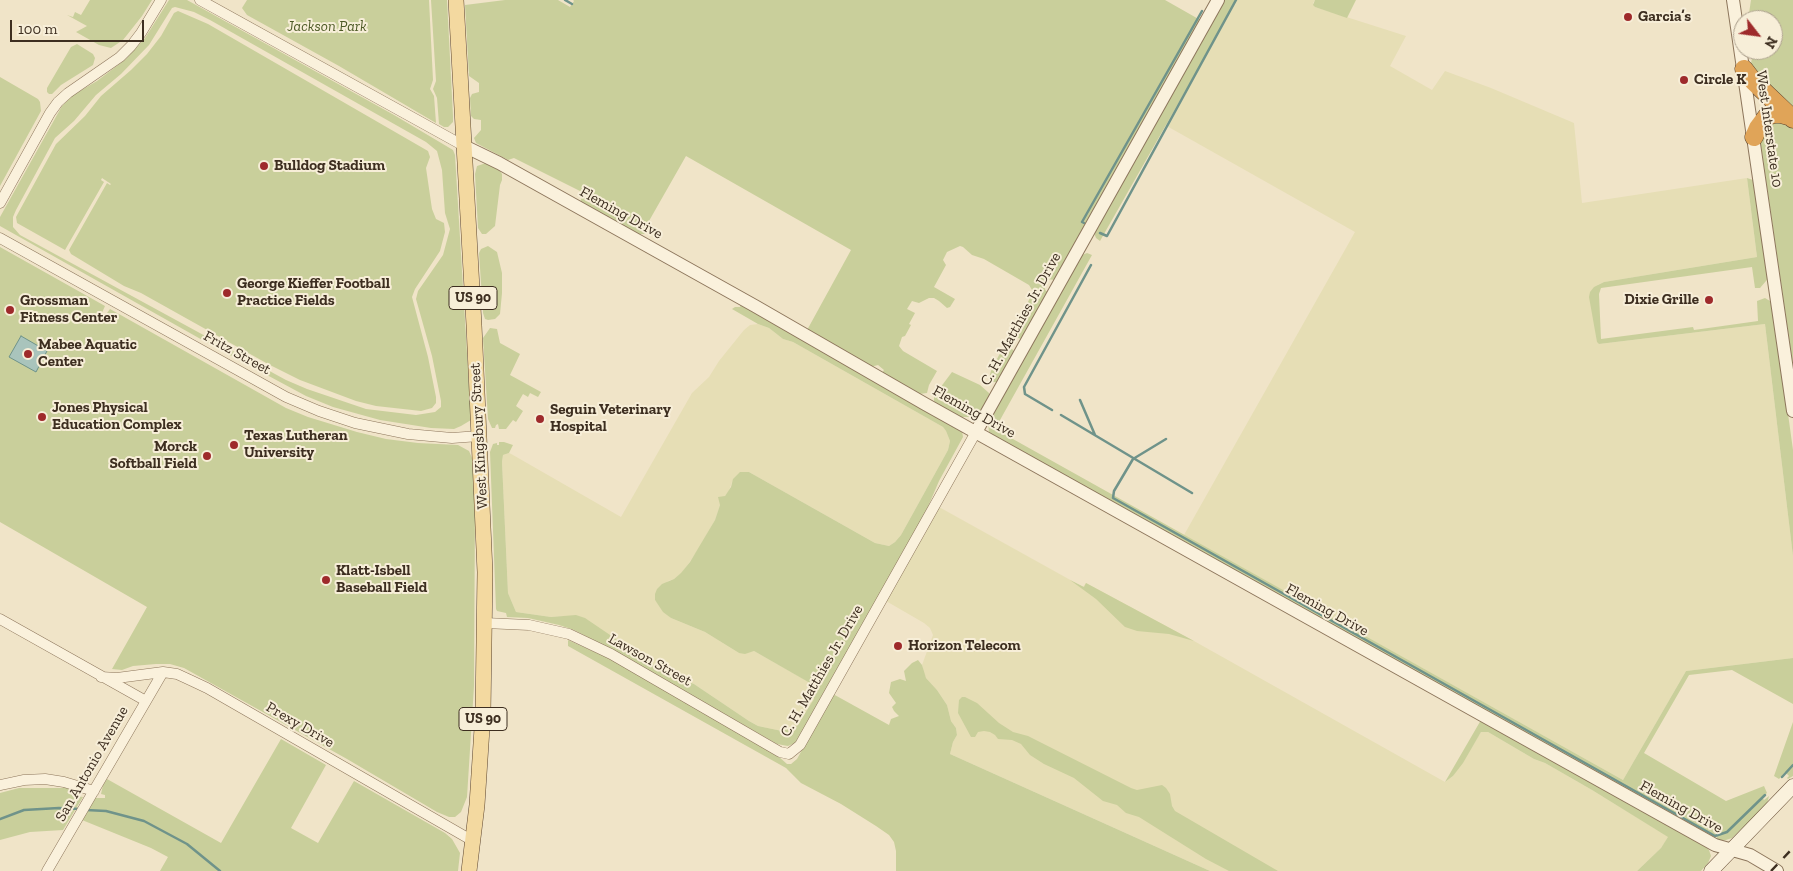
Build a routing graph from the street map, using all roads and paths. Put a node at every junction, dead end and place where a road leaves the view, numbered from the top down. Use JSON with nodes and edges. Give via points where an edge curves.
{"nodes":[{"id":1,"x":161,"y":0,"type":"edge"},
{"id":2,"x":200,"y":0,"type":"edge"},
{"id":3,"x":456,"y":0,"type":"edge"},
{"id":4,"x":1218,"y":0,"type":"edge"},
{"id":5,"x":1735,"y":3,"type":"edge"},
{"id":6,"x":1744,"y":69,"type":"junction"},
{"id":7,"x":1792,"y":118,"type":"edge"},
{"id":8,"x":1754,"y":137,"type":"junction"},
{"id":9,"x":464,"y":146,"type":"junction"},
{"id":10,"x":0,"y":203,"type":"edge"},
{"id":11,"x":0,"y":238,"type":"edge"},
{"id":12,"x":1793,"y":410,"type":"edge"},
{"id":13,"x":976,"y":432,"type":"junction"},
{"id":14,"x":479,"y":436,"type":"junction"},
{"id":15,"x":0,"y":619,"type":"edge"},
{"id":16,"x":485,"y":623,"type":"junction"},
{"id":17,"x":163,"y":672,"type":"junction"},
{"id":18,"x":101,"y":677,"type":"junction"},
{"id":19,"x":146,"y":701,"type":"junction"},
{"id":20,"x":789,"y":754,"type":"joint"},
{"id":21,"x":0,"y":785,"type":"edge"},
{"id":22,"x":1793,"y":786,"type":"edge"},
{"id":23,"x":94,"y":791,"type":"junction"},
{"id":24,"x":473,"y":841,"type":"junction"},
{"id":25,"x":1732,"y":849,"type":"junction"},
{"id":26,"x":47,"y":871,"type":"edge"},
{"id":27,"x":469,"y":871,"type":"edge"},
{"id":28,"x":1711,"y":871,"type":"edge"},
{"id":29,"x":1777,"y":871,"type":"edge"}],
"edges":[{"from":1,"to":10,"type":"street","via":[[141,33],[120,57],[58,102]]},
{"from":2,"to":9,"type":"street","name":"Fleming Drive"},
{"from":3,"to":9,"type":"main road","name":"West Kingsbury Street","number":"US 90"},
{"from":4,"to":13,"type":"street","name":"C. H. Matthies Jr. Drive"},
{"from":5,"to":6,"type":"street","name":"West Interstate 10"},
{"from":6,"to":7,"type":"highway"},
{"from":6,"to":8,"type":"street","name":"West Interstate 10"},
{"from":7,"to":8,"type":"highway","via":[[1781,114],[1767,116]]},
{"from":8,"to":12,"type":"street","name":"West Interstate 10"},
{"from":9,"to":13,"type":"street","name":"Fleming Drive"},
{"from":9,"to":14,"type":"main road","name":"West Kingsbury Street","number":"US 90"},
{"from":11,"to":14,"type":"street","name":"Fritz Street","via":[[286,397],[319,412],[355,424],[408,434],[452,438]]},
{"from":13,"to":20,"type":"street","name":"C. H. Matthies Jr. Drive","via":[[800,745]]},
{"from":13,"to":25,"type":"street","name":"Fleming Drive","via":[[1715,845]]},
{"from":14,"to":16,"type":"main road","name":"West Kingsbury Street","number":"US 90"},
{"from":15,"to":18,"type":"street"},
{"from":16,"to":20,"type":"street","name":"Lawson Street","via":[[529,625],[569,634],[611,654],[780,752]]},
{"from":16,"to":24,"type":"main road","name":"West Kingsbury Street","number":"US 90","via":[[483,713]]},
{"from":17,"to":18,"type":"street","name":"Prexy Drive"},
{"from":17,"to":19,"type":"street","name":"San Antonio Avenue"},
{"from":17,"to":24,"type":"street","name":"Prexy Drive","via":[[177,674],[207,688]]},
{"from":18,"to":19,"type":"street"},
{"from":19,"to":23,"type":"street","name":"San Antonio Avenue"},
{"from":21,"to":23,"type":"street","via":[[44,779]]},
{"from":22,"to":25,"type":"main road"},
{"from":23,"to":26,"type":"street","name":"San Antonio Avenue"},
{"from":24,"to":27,"type":"main road","name":"West Kingsbury Street","number":"US 90"},
{"from":25,"to":28,"type":"main road"},
{"from":25,"to":29,"type":"street","name":"Fleming Drive","via":[[1750,854]]}]}
